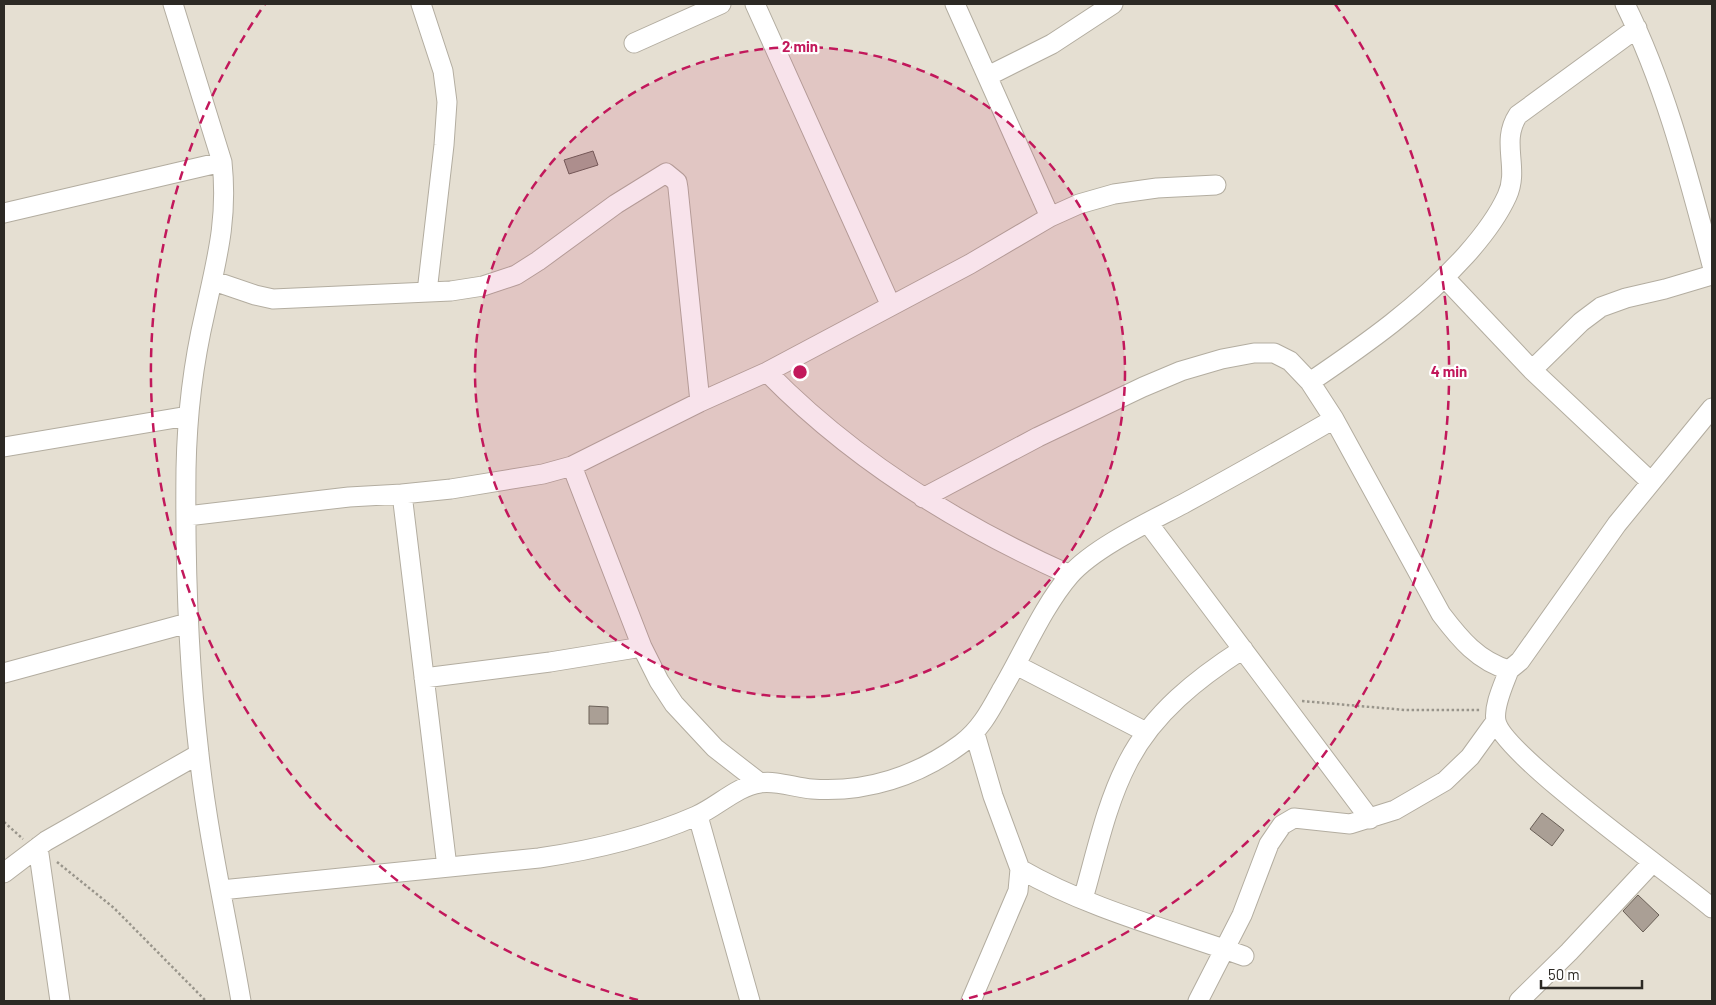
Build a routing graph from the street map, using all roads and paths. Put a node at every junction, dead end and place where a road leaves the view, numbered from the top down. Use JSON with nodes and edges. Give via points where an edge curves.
{"nodes":[{"id":1,"x":172,"y":4,"type":"edge"},
{"id":2,"x":421,"y":4,"type":"edge"},
{"id":3,"x":721,"y":4,"type":"edge"},
{"id":4,"x":755,"y":4,"type":"edge"},
{"id":5,"x":955,"y":4,"type":"edge"},
{"id":6,"x":1113,"y":4,"type":"edge"},
{"id":7,"x":1625,"y":4,"type":"edge"},
{"id":8,"x":1636,"y":28,"type":"junction"},
{"id":9,"x":634,"y":43,"type":"dead end"},
{"id":10,"x":988,"y":76,"type":"junction"},
{"id":11,"x":222,"y":162,"type":"junction"},
{"id":12,"x":1216,"y":185,"type":"dead end"},
{"id":13,"x":4,"y":213,"type":"edge"},
{"id":14,"x":1050,"y":217,"type":"junction"},
{"id":15,"x":1712,"y":264,"type":"edge"},
{"id":16,"x":1712,"y":275,"type":"edge"},
{"id":17,"x":1445,"y":278,"type":"junction"},
{"id":18,"x":214,"y":281,"type":"junction"},
{"id":19,"x":427,"y":292,"type":"junction"},
{"id":20,"x":891,"y":306,"type":"junction"},
{"id":21,"x":1532,"y":370,"type":"junction"},
{"id":22,"x":767,"y":372,"type":"junction"},
{"id":23,"x":1310,"y":382,"type":"junction"},
{"id":24,"x":700,"y":402,"type":"junction"},
{"id":25,"x":1712,"y":408,"type":"edge"},
{"id":26,"x":188,"y":416,"type":"junction"},
{"id":27,"x":1334,"y":419,"type":"junction"},
{"id":28,"x":4,"y":447,"type":"edge"},
{"id":29,"x":572,"y":466,"type":"junction"},
{"id":30,"x":1651,"y":482,"type":"junction"},
{"id":31,"x":402,"y":494,"type":"junction"},
{"id":32,"x":924,"y":498,"type":"junction"},
{"id":33,"x":187,"y":516,"type":"junction"},
{"id":34,"x":1148,"y":522,"type":"junction"},
{"id":35,"x":1070,"y":575,"type":"junction"},
{"id":36,"x":188,"y":623,"type":"junction"},
{"id":37,"x":642,"y":647,"type":"junction"},
{"id":38,"x":1243,"y":649,"type":"junction"},
{"id":39,"x":1016,"y":665,"type":"junction"},
{"id":40,"x":1509,"y":670,"type":"junction"},
{"id":41,"x":4,"y":673,"type":"edge"},
{"id":42,"x":424,"y":678,"type":"junction"},
{"id":43,"x":1278,"y":699,"type":"junction"},
{"id":44,"x":1497,"y":715,"type":"junction"},
{"id":45,"x":1146,"y":732,"type":"junction"},
{"id":46,"x":975,"y":734,"type":"junction"},
{"id":47,"x":198,"y":754,"type":"junction"},
{"id":48,"x":760,"y":783,"type":"junction"},
{"id":49,"x":698,"y":816,"type":"junction"},
{"id":50,"x":1370,"y":819,"type":"junction"},
{"id":51,"x":4,"y":822,"type":"edge"},
{"id":52,"x":38,"y":847,"type":"junction"},
{"id":53,"x":1653,"y":862,"type":"junction"},
{"id":54,"x":446,"y":867,"type":"junction"},
{"id":55,"x":1020,"y":869,"type":"junction"},
{"id":56,"x":4,"y":873,"type":"edge"},
{"id":57,"x":221,"y":890,"type":"junction"},
{"id":58,"x":1083,"y":899,"type":"junction"},
{"id":59,"x":1712,"y":908,"type":"edge"},
{"id":60,"x":1225,"y":950,"type":"junction"},
{"id":61,"x":1244,"y":956,"type":"dead end"},
{"id":62,"x":60,"y":1001,"type":"edge"},
{"id":63,"x":206,"y":1001,"type":"edge"},
{"id":64,"x":241,"y":1001,"type":"edge"},
{"id":65,"x":750,"y":1001,"type":"edge"},
{"id":66,"x":971,"y":1001,"type":"edge"},
{"id":67,"x":1198,"y":1001,"type":"edge"},
{"id":68,"x":1519,"y":1001,"type":"edge"}],
"edges":[{"from":1,"to":11,"type":"street"},
{"from":2,"to":19,"type":"street","via":[[443,71],[447,102]]},
{"from":3,"to":9,"type":"street"},
{"from":4,"to":20,"type":"street"},
{"from":5,"to":10,"type":"street"},
{"from":6,"to":10,"type":"street","via":[[1052,44]]},
{"from":7,"to":8,"type":"street"},
{"from":8,"to":15,"type":"street","via":[[1666,101]]},
{"from":8,"to":17,"type":"street","via":[[1518,115],[1509,135],[1512,182],[1507,196],[1496,218]]},
{"from":10,"to":14,"type":"street"},
{"from":11,"to":13,"type":"street"},
{"from":11,"to":18,"type":"street","via":[[225,211]]},
{"from":12,"to":14,"type":"street","via":[[1114,194]]},
{"from":14,"to":20,"type":"street"},
{"from":16,"to":21,"type":"street","via":[[1601,307]]},
{"from":17,"to":21,"type":"street"},
{"from":17,"to":23,"type":"street","via":[[1400,319]]},
{"from":18,"to":19,"type":"street","via":[[255,296],[274,299]]},
{"from":18,"to":26,"type":"street","via":[[205,312]]},
{"from":19,"to":24,"type":"street","via":[[483,286],[516,274],[616,204],[666,174],[677,182],[678,188]]},
{"from":20,"to":22,"type":"street"},
{"from":21,"to":30,"type":"street"},
{"from":22,"to":24,"type":"street"},
{"from":22,"to":32,"type":"street","via":[[834,435]]},
{"from":23,"to":27,"type":"street"},
{"from":23,"to":32,"type":"street","via":[[1290,362],[1274,353],[1222,359],[1181,371],[1038,437]]},
{"from":24,"to":29,"type":"street"},
{"from":25,"to":30,"type":"street"},
{"from":26,"to":28,"type":"street"},
{"from":26,"to":33,"type":"street"},
{"from":27,"to":34,"type":"street"},
{"from":27,"to":40,"type":"street","via":[[1441,614],[1460,639],[1483,659]]},
{"from":29,"to":31,"type":"street","via":[[518,478]]},
{"from":29,"to":37,"type":"street"},
{"from":30,"to":40,"type":"street","via":[[1611,532],[1520,661]]},
{"from":31,"to":33,"type":"street"},
{"from":31,"to":42,"type":"street"},
{"from":32,"to":35,"type":"street","via":[[1000,542]]},
{"from":33,"to":36,"type":"street"},
{"from":34,"to":35,"type":"street","via":[[1090,558]]},
{"from":34,"to":38,"type":"street"},
{"from":35,"to":39,"type":"street"},
{"from":36,"to":41,"type":"street"},
{"from":36,"to":47,"type":"street"},
{"from":37,"to":42,"type":"street"},
{"from":37,"to":48,"type":"street","via":[[674,704],[715,748]]},
{"from":38,"to":43,"type":"street"},
{"from":38,"to":45,"type":"street","via":[[1180,695]]},
{"from":39,"to":45,"type":"street"},
{"from":39,"to":46,"type":"street"},
{"from":40,"to":44,"type":"street"},
{"from":42,"to":54,"type":"street"},
{"from":43,"to":44,"type":"path"},
{"from":43,"to":50,"type":"street"},
{"from":44,"to":50,"type":"street","via":[[1470,758],[1445,781],[1410,803]]},
{"from":44,"to":53,"type":"street","via":[[1503,735],[1539,770]]},
{"from":45,"to":58,"type":"street","via":[[1128,762],[1110,804]]},
{"from":46,"to":48,"type":"street","via":[[942,756],[880,784],[830,790]]},
{"from":46,"to":55,"type":"street","via":[[993,796]]},
{"from":47,"to":52,"type":"street"},
{"from":47,"to":57,"type":"street"},
{"from":48,"to":49,"type":"street","via":[[745,788]]},
{"from":49,"to":54,"type":"street","via":[[645,835],[588,850]]},
{"from":49,"to":65,"type":"street"},
{"from":50,"to":60,"type":"street","via":[[1335,824],[1294,818],[1282,825],[1268,844],[1242,915]]},
{"from":51,"to":52,"type":"path"},
{"from":52,"to":56,"type":"street"},
{"from":52,"to":62,"type":"street"},
{"from":52,"to":63,"type":"path","via":[[114,908]]},
{"from":53,"to":59,"type":"street"},
{"from":53,"to":68,"type":"street"},
{"from":54,"to":57,"type":"street"},
{"from":55,"to":58,"type":"street"},
{"from":55,"to":66,"type":"street","via":[[1018,891]]},
{"from":57,"to":64,"type":"street"},
{"from":58,"to":60,"type":"street"},
{"from":60,"to":61,"type":"street"},
{"from":60,"to":67,"type":"street"}]}
